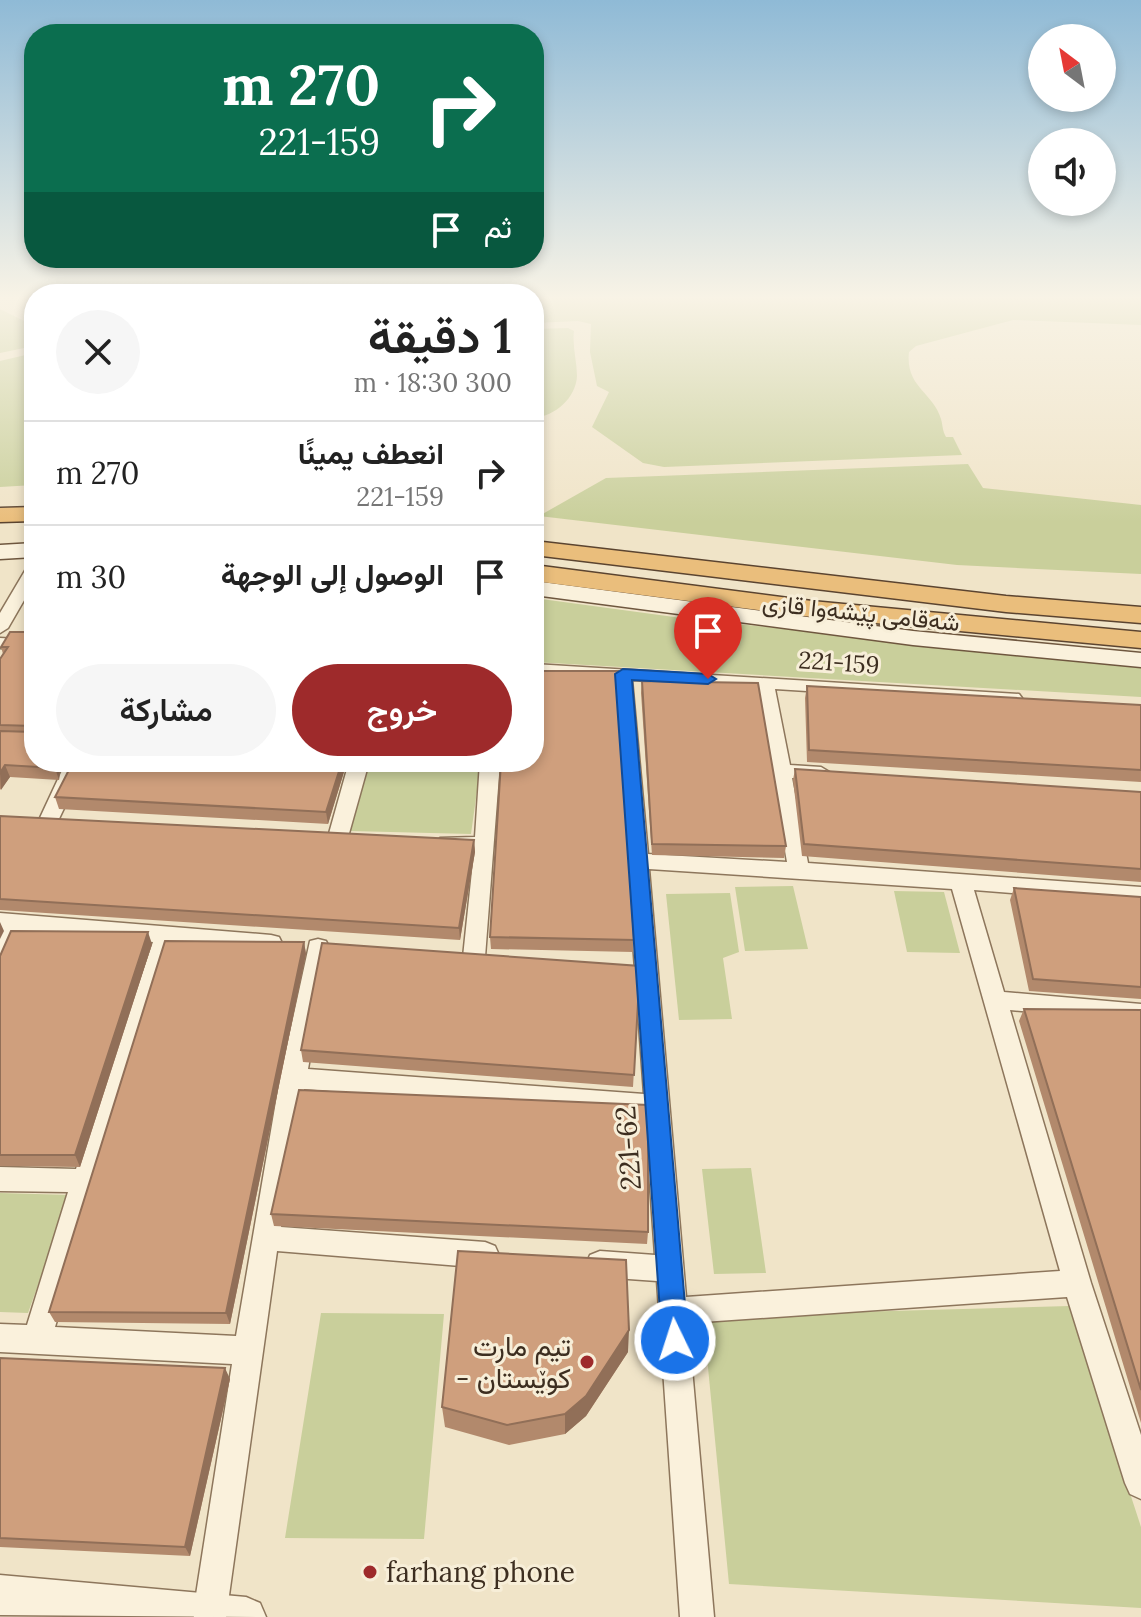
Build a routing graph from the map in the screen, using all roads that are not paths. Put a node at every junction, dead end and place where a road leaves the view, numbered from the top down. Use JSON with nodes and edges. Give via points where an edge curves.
{"nodes":[{"id":1,"x":24,"y":514,"type":"edge"},
{"id":2,"x":0,"y":515,"type":"edge"},
{"id":3,"x":24,"y":534,"type":"edge"},
{"id":4,"x":0,"y":535,"type":"edge"},
{"id":5,"x":544,"y":549,"type":"edge"},
{"id":6,"x":24,"y":551,"type":"edge"},
{"id":7,"x":0,"y":552,"type":"edge"},
{"id":8,"x":544,"y":574,"type":"edge"},
{"id":9,"x":621,"y":584,"type":"junction"},
{"id":10,"x":24,"y":586,"type":"edge"},
{"id":11,"x":544,"y":589,"type":"edge"},
{"id":12,"x":651,"y":604,"type":"junction"},
{"id":13,"x":1141,"y":615,"type":"edge"},
{"id":14,"x":0,"y":628,"type":"edge"},
{"id":15,"x":1141,"y":640,"type":"edge"},
{"id":16,"x":0,"y":643,"type":"edge"},
{"id":17,"x":24,"y":644,"type":"edge"},
{"id":18,"x":1141,"y":660,"type":"edge"},
{"id":19,"x":544,"y":670,"type":"edge"},
{"id":20,"x":623,"y":674,"type":"junction"},
{"id":21,"x":765,"y":682,"type":"junction"},
{"id":22,"x":1031,"y":699,"type":"edge"},
{"id":23,"x":781,"y":771,"type":"junction"},
{"id":24,"x":73,"y":772,"type":"edge"},
{"id":25,"x":356,"y":772,"type":"edge"},
{"id":26,"x":489,"y":772,"type":"edge"},
{"id":27,"x":844,"y":775,"type":"edge"},
{"id":28,"x":24,"y":819,"type":"edge"},
{"id":29,"x":338,"y":837,"type":"edge"},
{"id":30,"x":426,"y":842,"type":"edge"},
{"id":31,"x":485,"y":845,"type":"junction"},
{"id":32,"x":638,"y":861,"type":"junction"},
{"id":33,"x":799,"y":870,"type":"junction"},
{"id":34,"x":961,"y":883,"type":"junction"},
{"id":35,"x":1141,"y":895,"type":"edge"},
{"id":36,"x":7,"y":921,"type":"edge"},
{"id":37,"x":166,"y":936,"type":"junction"},
{"id":38,"x":0,"y":956,"type":"edge"},
{"id":39,"x":474,"y":957,"type":"edge"},
{"id":40,"x":994,"y":1000,"type":"junction"},
{"id":41,"x":1141,"y":1013,"type":"edge"},
{"id":42,"x":292,"y":1078,"type":"junction"},
{"id":43,"x":657,"y":1105,"type":"junction"},
{"id":44,"x":0,"y":1179,"type":"edge"},
{"id":45,"x":85,"y":1181,"type":"junction"},
{"id":46,"x":265,"y":1238,"type":"junction"},
{"id":47,"x":514,"y":1257,"type":"edge"},
{"id":48,"x":577,"y":1262,"type":"edge"},
{"id":49,"x":670,"y":1269,"type":"junction"},
{"id":50,"x":1077,"y":1283,"type":"junction"},
{"id":51,"x":673,"y":1311,"type":"junction"},
{"id":52,"x":0,"y":1338,"type":"edge"},
{"id":53,"x":37,"y":1340,"type":"junction"},
{"id":54,"x":250,"y":1351,"type":"junction"},
{"id":55,"x":1141,"y":1483,"type":"edge"},
{"id":56,"x":0,"y":1595,"type":"edge"},
{"id":57,"x":228,"y":1616,"type":"edge"},
{"id":58,"x":697,"y":1617,"type":"edge"}],
"edges":[{"from":1,"to":2,"type":"highway"},
{"from":3,"to":4,"type":"highway"},
{"from":5,"to":13,"type":"highway","name":"شەقامی پێشەوا قازی"},
{"from":6,"to":7,"type":"main road"},
{"from":8,"to":9,"type":"highway","name":"شەقامی پێشەوا قازی"},
{"from":9,"to":12,"type":"highway","via":[[647,595]]},
{"from":9,"to":15,"type":"highway","name":"شەقامی پێشەوا قازی","via":[[812,609]]},
{"from":10,"to":14,"type":"street"},
{"from":11,"to":12,"type":"main road"},
{"from":12,"to":18,"type":"main road","via":[[913,638]]},
{"from":16,"to":17,"type":"street"},
{"from":19,"to":20,"type":"street","name":"221-159"},
{"from":20,"to":21,"type":"street","name":"221-159"},
{"from":20,"to":32,"type":"street","name":"221-62"},
{"from":21,"to":22,"type":"street","name":"221-159"},
{"from":21,"to":23,"type":"street"},
{"from":23,"to":27,"type":"street"},
{"from":23,"to":33,"type":"street"},
{"from":24,"to":28,"type":"street","via":[[56,821]]},
{"from":25,"to":29,"type":"street"},
{"from":26,"to":31,"type":"street"},
{"from":30,"to":31,"type":"street"},
{"from":31,"to":39,"type":"street"},
{"from":32,"to":33,"type":"street"},
{"from":32,"to":43,"type":"street","name":"221-62","via":[[638,967]]},
{"from":33,"to":34,"type":"street"},
{"from":34,"to":35,"type":"street"},
{"from":34,"to":40,"type":"street"},
{"from":36,"to":37,"type":"street"},
{"from":36,"to":38,"type":"street"},
{"from":37,"to":42,"type":"street","via":[[310,946]]},
{"from":37,"to":45,"type":"street"},
{"from":40,"to":41,"type":"street"},
{"from":40,"to":50,"type":"street"},
{"from":42,"to":43,"type":"street"},
{"from":42,"to":46,"type":"street"},
{"from":43,"to":49,"type":"street","name":"221-62"},
{"from":44,"to":45,"type":"street"},
{"from":45,"to":53,"type":"street"},
{"from":46,"to":47,"type":"street"},
{"from":46,"to":54,"type":"street"},
{"from":48,"to":49,"type":"street"},
{"from":49,"to":51,"type":"street","name":"221-62"},
{"from":50,"to":51,"type":"street"},
{"from":50,"to":55,"type":"street"},
{"from":51,"to":58,"type":"street","name":"221-62"},
{"from":52,"to":53,"type":"street"},
{"from":53,"to":54,"type":"street"},
{"from":54,"to":57,"type":"street"},
{"from":56,"to":57,"type":"street"}]}
